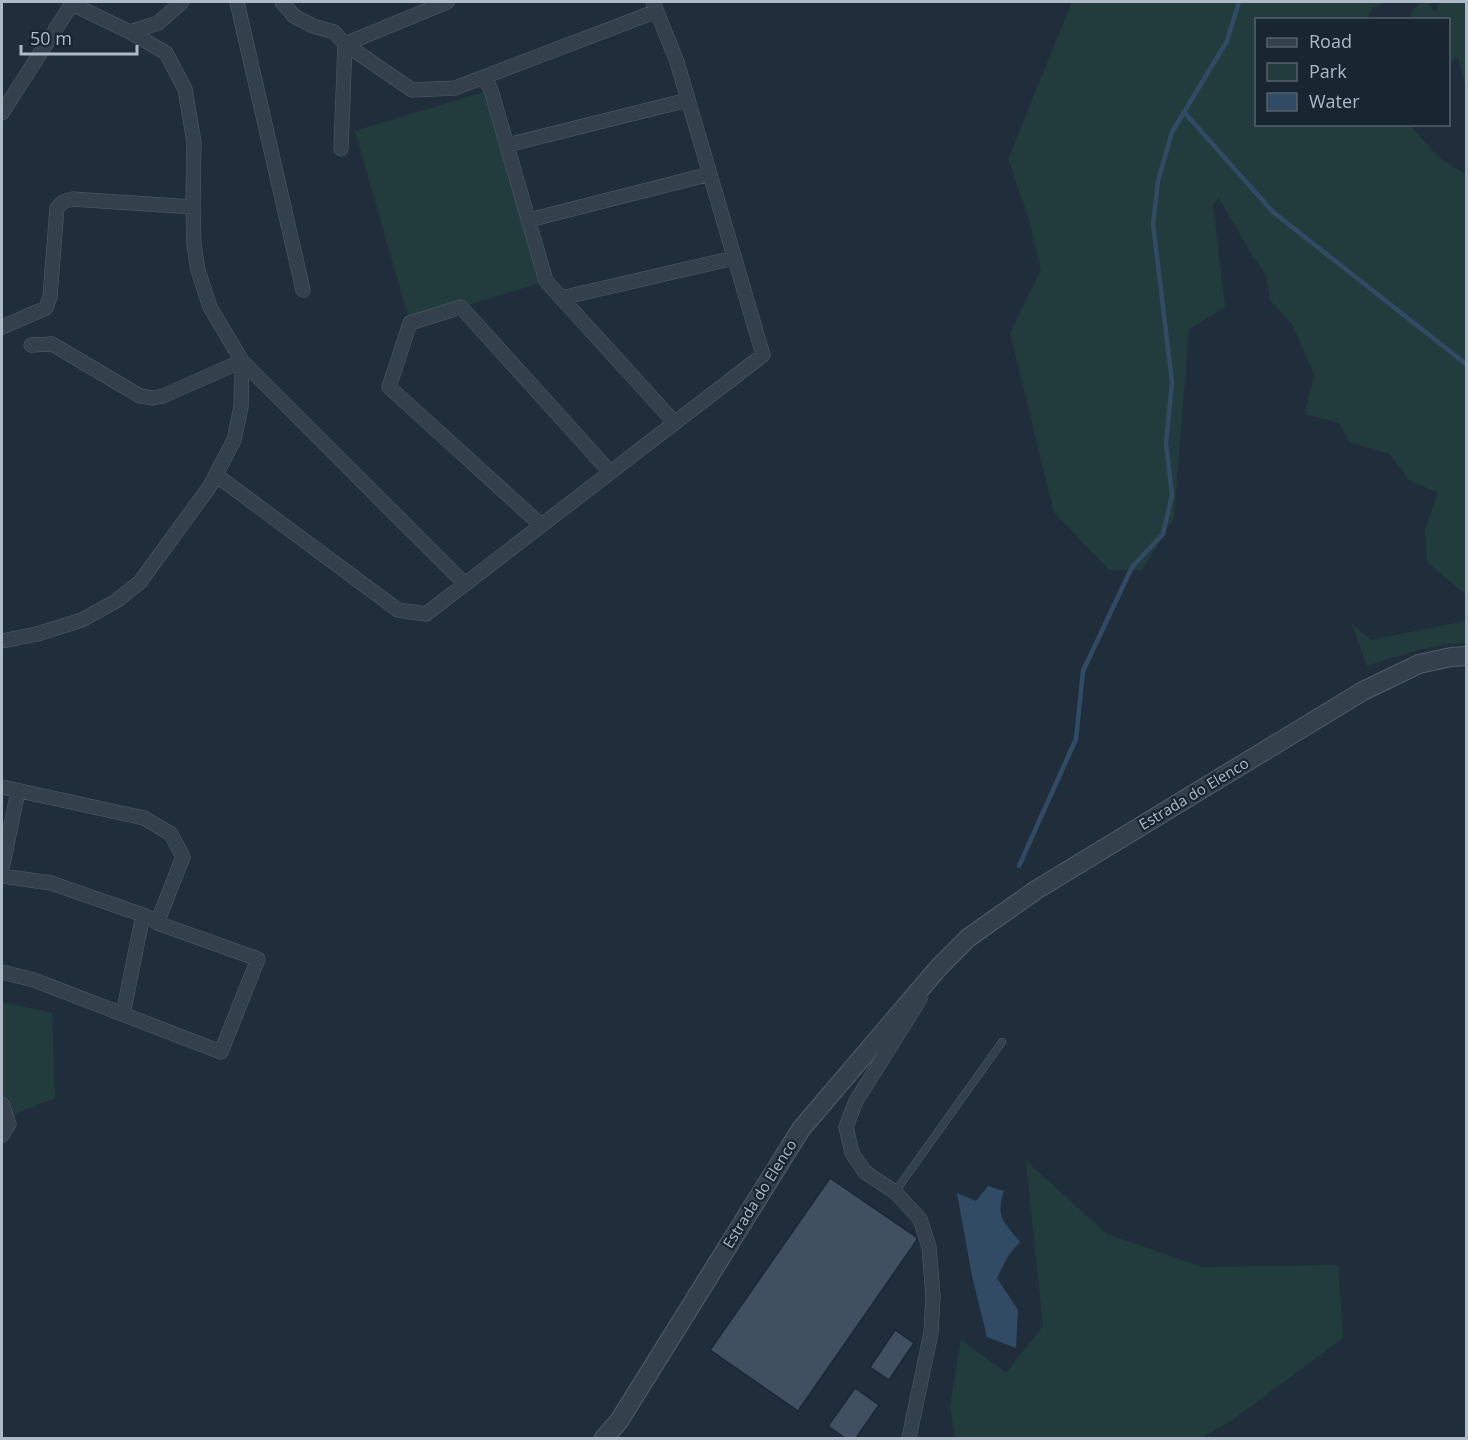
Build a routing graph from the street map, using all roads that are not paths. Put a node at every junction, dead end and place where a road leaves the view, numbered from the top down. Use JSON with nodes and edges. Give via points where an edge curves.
{"nodes":[{"id":1,"x":182,"y":2,"type":"edge"},
{"id":2,"x":237,"y":2,"type":"edge"},
{"id":3,"x":282,"y":2,"type":"edge"},
{"id":4,"x":447,"y":2,"type":"edge"},
{"id":5,"x":73,"y":3,"type":"edge"},
{"id":6,"x":655,"y":7,"type":"edge"},
{"id":7,"x":130,"y":32,"type":"junction"},
{"id":8,"x":345,"y":44,"type":"junction"},
{"id":9,"x":484,"y":77,"type":"junction"},
{"id":10,"x":688,"y":100,"type":"junction"},
{"id":11,"x":2,"y":113,"type":"edge"},
{"id":12,"x":507,"y":145,"type":"junction"},
{"id":13,"x":340,"y":149,"type":"dead end"},
{"id":14,"x":710,"y":174,"type":"junction"},
{"id":15,"x":193,"y":207,"type":"junction"},
{"id":16,"x":529,"y":220,"type":"junction"},
{"id":17,"x":734,"y":258,"type":"junction"},
{"id":18,"x":303,"y":290,"type":"dead end"},
{"id":19,"x":561,"y":298,"type":"junction"},
{"id":20,"x":2,"y":327,"type":"edge"},
{"id":21,"x":32,"y":345,"type":"dead end"},
{"id":22,"x":242,"y":361,"type":"junction"},
{"id":23,"x":675,"y":423,"type":"junction"},
{"id":24,"x":610,"y":472,"type":"junction"},
{"id":25,"x":216,"y":475,"type":"junction"},
{"id":26,"x":542,"y":525,"type":"junction"},
{"id":27,"x":465,"y":585,"type":"junction"},
{"id":28,"x":2,"y":641,"type":"edge"},
{"id":29,"x":1467,"y":656,"type":"edge"},
{"id":30,"x":2,"y":787,"type":"edge"},
{"id":31,"x":18,"y":791,"type":"junction"},
{"id":32,"x":2,"y":869,"type":"edge"},
{"id":33,"x":2,"y":876,"type":"edge"},
{"id":34,"x":143,"y":915,"type":"junction"},
{"id":35,"x":157,"y":923,"type":"junction"},
{"id":36,"x":940,"y":966,"type":"junction"},
{"id":37,"x":2,"y":972,"type":"edge"},
{"id":38,"x":123,"y":1014,"type":"junction"},
{"id":39,"x":1002,"y":1042,"type":"dead end"},
{"id":40,"x":2,"y":1104,"type":"edge"},
{"id":41,"x":2,"y":1135,"type":"edge"},
{"id":42,"x":895,"y":1192,"type":"junction"},
{"id":43,"x":604,"y":1438,"type":"edge"},
{"id":44,"x":909,"y":1438,"type":"edge"}],
"edges":[{"from":1,"to":7,"type":"street","via":[[158,23]]},
{"from":2,"to":18,"type":"street"},
{"from":3,"to":8,"type":"street","via":[[294,16],[334,32]]},
{"from":4,"to":8,"type":"street"},
{"from":5,"to":7,"type":"street"},
{"from":5,"to":11,"type":"street"},
{"from":6,"to":9,"type":"street"},
{"from":6,"to":10,"type":"street"},
{"from":7,"to":15,"type":"street","via":[[166,53],[185,89],[194,142]]},
{"from":8,"to":9,"type":"street","via":[[412,90],[455,88]]},
{"from":8,"to":13,"type":"street"},
{"from":9,"to":12,"type":"street"},
{"from":10,"to":12,"type":"street"},
{"from":10,"to":14,"type":"street"},
{"from":12,"to":16,"type":"street"},
{"from":14,"to":16,"type":"street"},
{"from":14,"to":17,"type":"street"},
{"from":15,"to":20,"type":"street","via":[[72,199],[63,202],[57,208],[46,308]]},
{"from":15,"to":22,"type":"street","via":[[194,245],[201,279],[210,307]]},
{"from":16,"to":19,"type":"street","via":[[546,281]]},
{"from":17,"to":19,"type":"street"},
{"from":17,"to":23,"type":"street","via":[[762,355]]},
{"from":19,"to":23,"type":"street"},
{"from":21,"to":22,"type":"street","via":[[52,344],[140,396],[153,398]]},
{"from":22,"to":25,"type":"street","via":[[241,407],[234,440]]},
{"from":22,"to":27,"type":"street"},
{"from":23,"to":24,"type":"street"},
{"from":24,"to":26,"type":"street"},
{"from":24,"to":26,"type":"street","via":[[461,308],[410,323],[389,387]]},
{"from":25,"to":27,"type":"street","via":[[398,610],[426,614]]},
{"from":25,"to":28,"type":"street","via":[[140,582],[116,601],[82,620]]},
{"from":26,"to":27,"type":"street"},
{"from":29,"to":36,"type":"street","name":"Estrada do Elenco","via":[[1419,664],[1363,691],[1036,890],[968,938]]},
{"from":30,"to":31,"type":"street"},
{"from":31,"to":32,"type":"street"},
{"from":31,"to":35,"type":"street","via":[[144,818],[171,834],[183,857]]},
{"from":33,"to":34,"type":"street","via":[[51,883]]},
{"from":34,"to":35,"type":"street"},
{"from":34,"to":38,"type":"street"},
{"from":35,"to":38,"type":"street","via":[[258,959],[221,1052]]},
{"from":36,"to":42,"type":"street","name":"Estrada do Elenco","via":[[856,1101],[846,1127],[852,1153],[865,1172]]},
{"from":36,"to":43,"type":"street","name":"Estrada do Elenco","via":[[801,1129],[619,1421]]},
{"from":37,"to":38,"type":"street"},
{"from":39,"to":42,"type":"lane"},
{"from":40,"to":41,"type":"street","via":[[9,1124]]},
{"from":42,"to":44,"type":"street","name":"Estrada do Elenco","via":[[920,1219],[929,1247],[933,1296],[930,1344]]}]}
